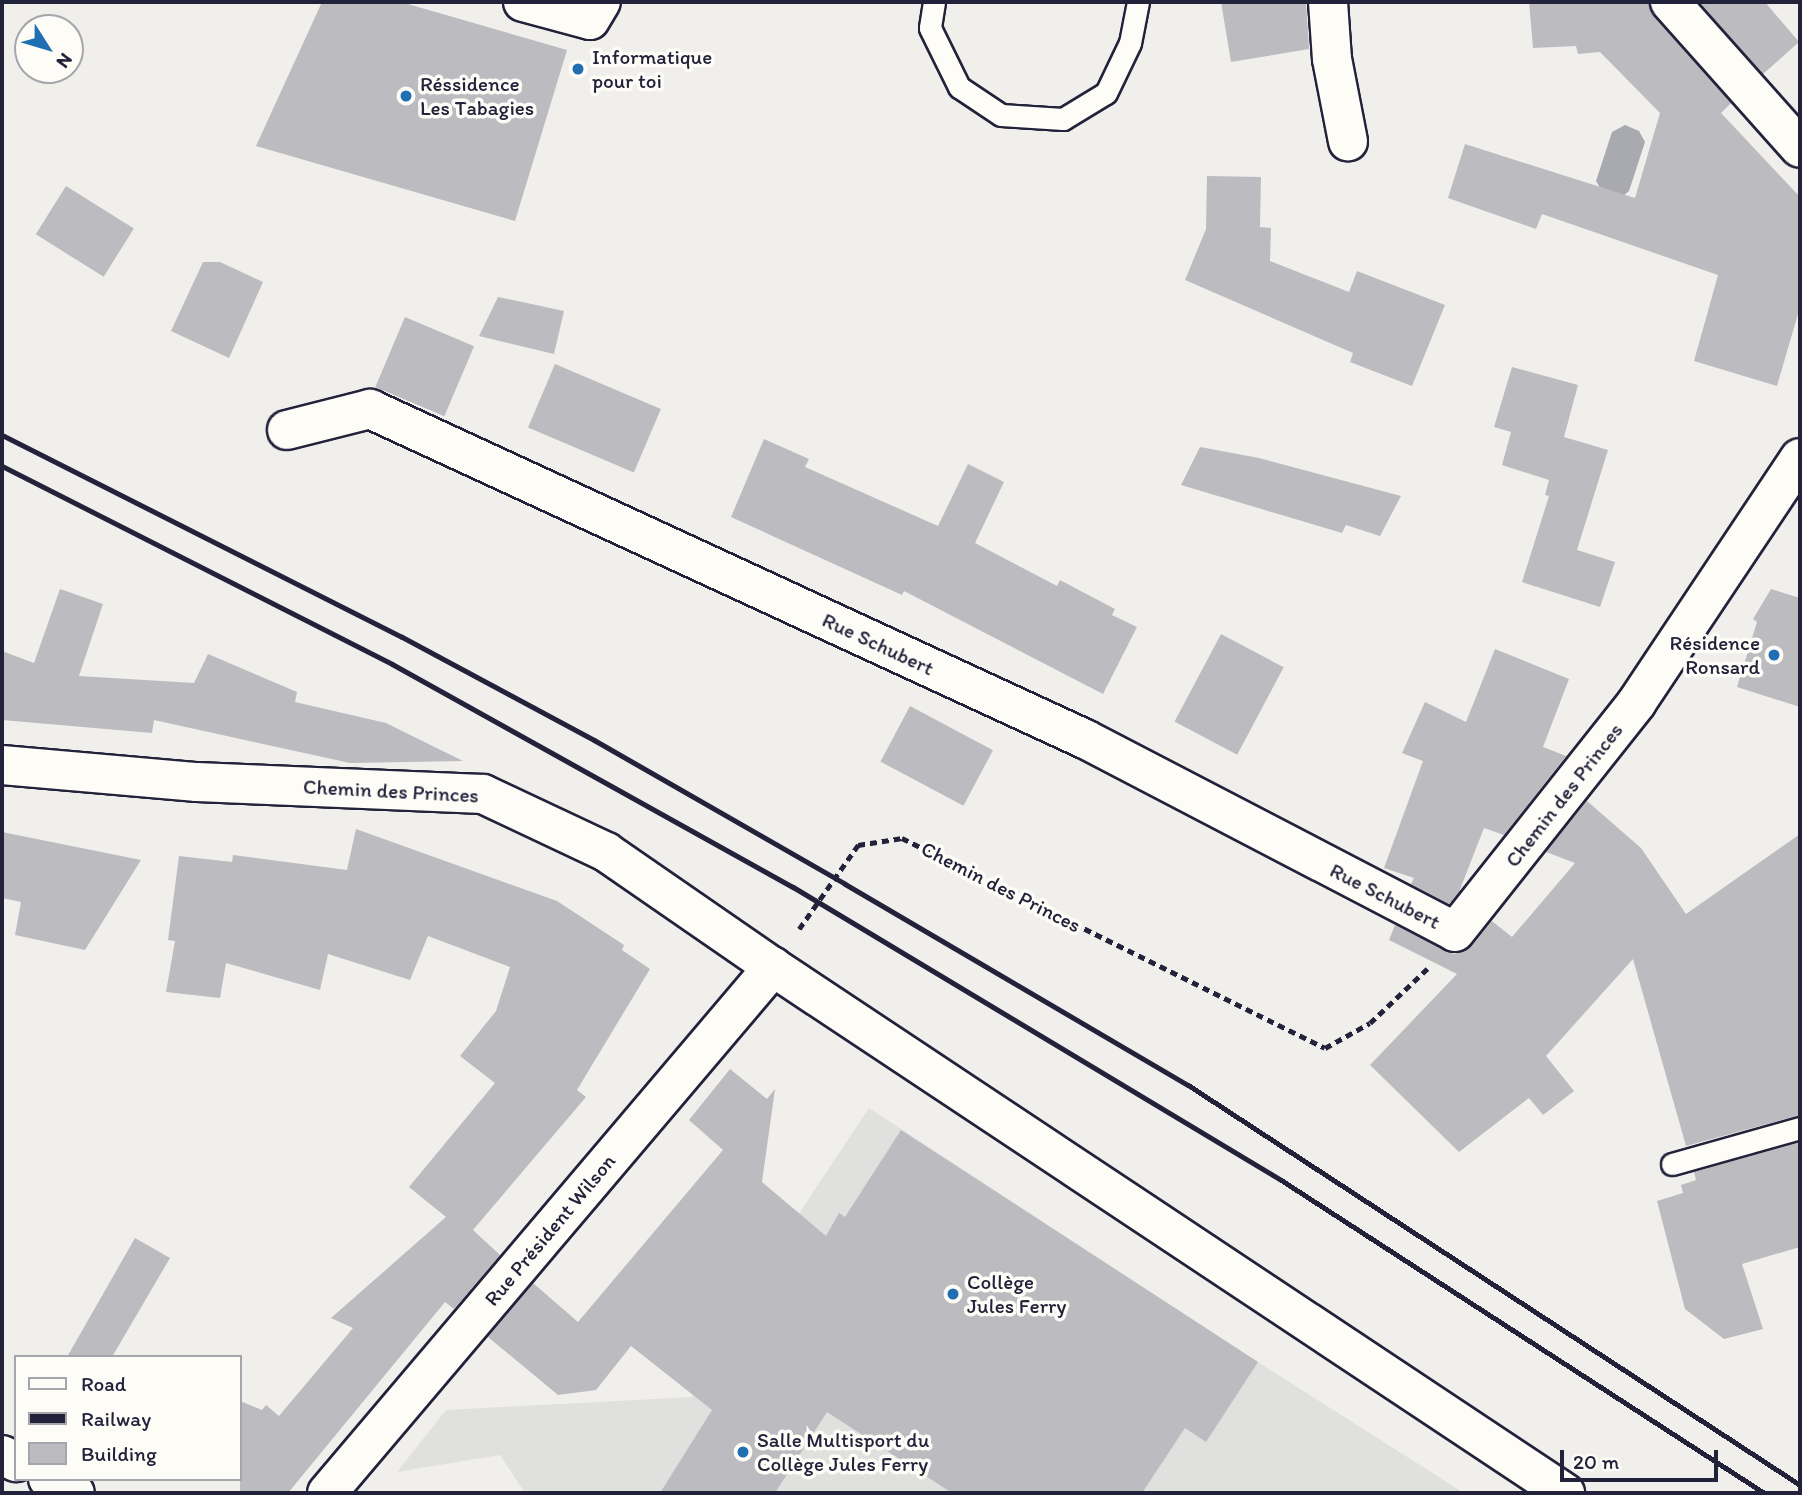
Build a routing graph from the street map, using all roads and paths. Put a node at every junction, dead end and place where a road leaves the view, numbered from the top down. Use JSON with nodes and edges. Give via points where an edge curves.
{"nodes":[{"id":1,"x":523,"y":2,"type":"edge"},
{"id":2,"x":601,"y":2,"type":"edge"},
{"id":3,"x":934,"y":2,"type":"edge"},
{"id":4,"x":1138,"y":2,"type":"edge"},
{"id":5,"x":1328,"y":2,"type":"edge"},
{"id":6,"x":1670,"y":2,"type":"edge"},
{"id":7,"x":1348,"y":141,"type":"dead end"},
{"id":8,"x":1800,"y":148,"type":"edge"},
{"id":9,"x":287,"y":430,"type":"dead end"},
{"id":10,"x":1800,"y":458,"type":"edge"},
{"id":11,"x":2,"y":765,"type":"edge"},
{"id":12,"x":1455,"y":932,"type":"junction"},
{"id":13,"x":773,"y":967,"type":"junction"},
{"id":14,"x":1800,"y":1128,"type":"edge"},
{"id":15,"x":1672,"y":1164,"type":"dead end"},
{"id":16,"x":52,"y":1481,"type":"edge"},
{"id":17,"x":75,"y":1493,"type":"edge"},
{"id":18,"x":327,"y":1493,"type":"edge"},
{"id":19,"x":1565,"y":1493,"type":"edge"}],
"edges":[{"from":1,"to":2,"type":"street","via":[[590,20]]},
{"from":3,"to":4,"type":"lane","via":[[930,28],[959,86],[1001,115],[1063,119],[1106,93],[1130,43]]},
{"from":5,"to":7,"type":"street","via":[[1332,60]]},
{"from":6,"to":8,"type":"street"},
{"from":9,"to":12,"type":"street","name":"Rue Schubert","via":[[370,409],[1085,740]]},
{"from":10,"to":12,"type":"street","name":"Chemin des Princes","via":[[1637,702]]},
{"from":11,"to":13,"type":"street","name":"Chemin des Princes","via":[[197,782],[483,794],[606,852]]},
{"from":12,"to":13,"type":"path","name":"Chemin des Princes","via":[[1415,984],[1370,1023],[1325,1048],[902,838],[858,845]]},
{"from":13,"to":18,"type":"street","name":"Rue Président Wilson"},
{"from":13,"to":19,"type":"street"},
{"from":14,"to":15,"type":"lane"},
{"from":16,"to":17,"type":"street"}]}
